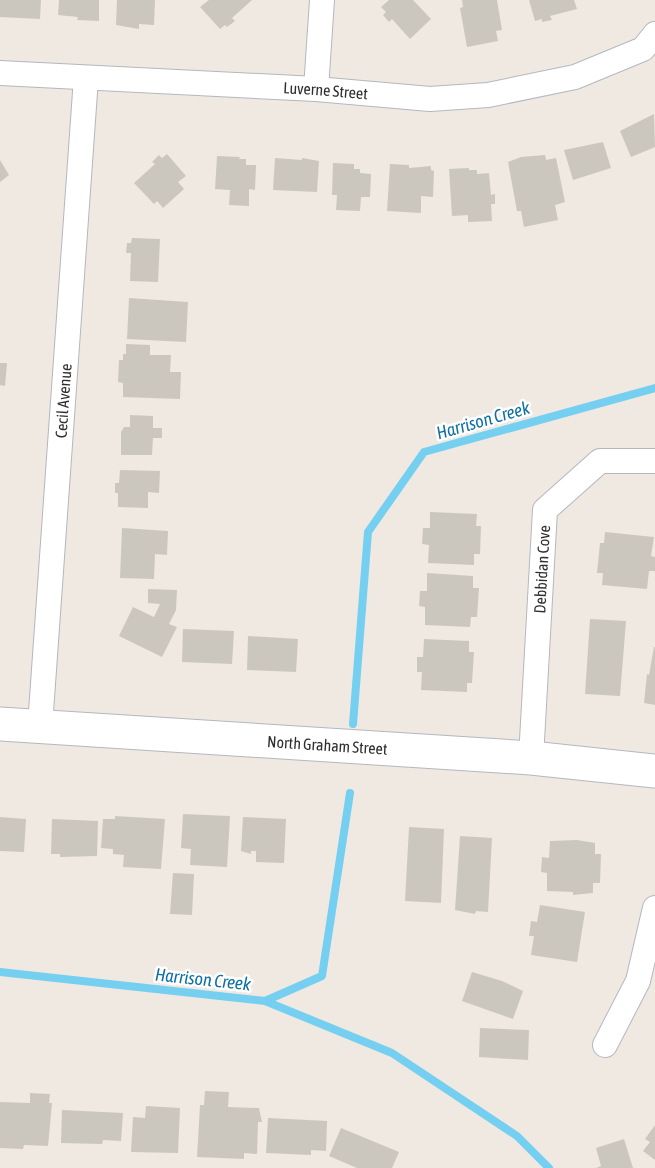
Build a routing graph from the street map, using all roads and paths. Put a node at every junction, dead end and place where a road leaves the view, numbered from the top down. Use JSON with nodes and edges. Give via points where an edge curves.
{"nodes":[{"id":1,"x":322,"y":0,"type":"edge"},
{"id":2,"x":649,"y":41,"type":"edge"},
{"id":3,"x":0,"y":73,"type":"edge"},
{"id":4,"x":86,"y":78,"type":"junction"},
{"id":5,"x":316,"y":89,"type":"junction"},
{"id":6,"x":655,"y":461,"type":"edge"},
{"id":7,"x":0,"y":724,"type":"edge"},
{"id":8,"x":40,"y":726,"type":"junction"},
{"id":9,"x":531,"y":758,"type":"junction"},
{"id":10,"x":655,"y":771,"type":"edge"},
{"id":11,"x":655,"y":908,"type":"edge"},
{"id":12,"x":605,"y":1045,"type":"dead end"}],
"edges":[{"from":1,"to":5,"type":"street"},
{"from":2,"to":5,"type":"street","name":"Luverne Street","via":[[575,77],[488,95],[430,99]]},
{"from":3,"to":4,"type":"street","name":"Luverne Street"},
{"from":4,"to":5,"type":"street","name":"Luverne Street"},
{"from":4,"to":8,"type":"street","name":"Cecil Avenue"},
{"from":6,"to":9,"type":"street","name":"Debbidan Cove","via":[[600,460],[546,510]]},
{"from":7,"to":8,"type":"main road","name":"North Graham Street"},
{"from":8,"to":9,"type":"main road","name":"North Graham Street"},
{"from":9,"to":10,"type":"main road","name":"North Graham Street"},
{"from":11,"to":12,"type":"street","via":[[638,981]]}]}
